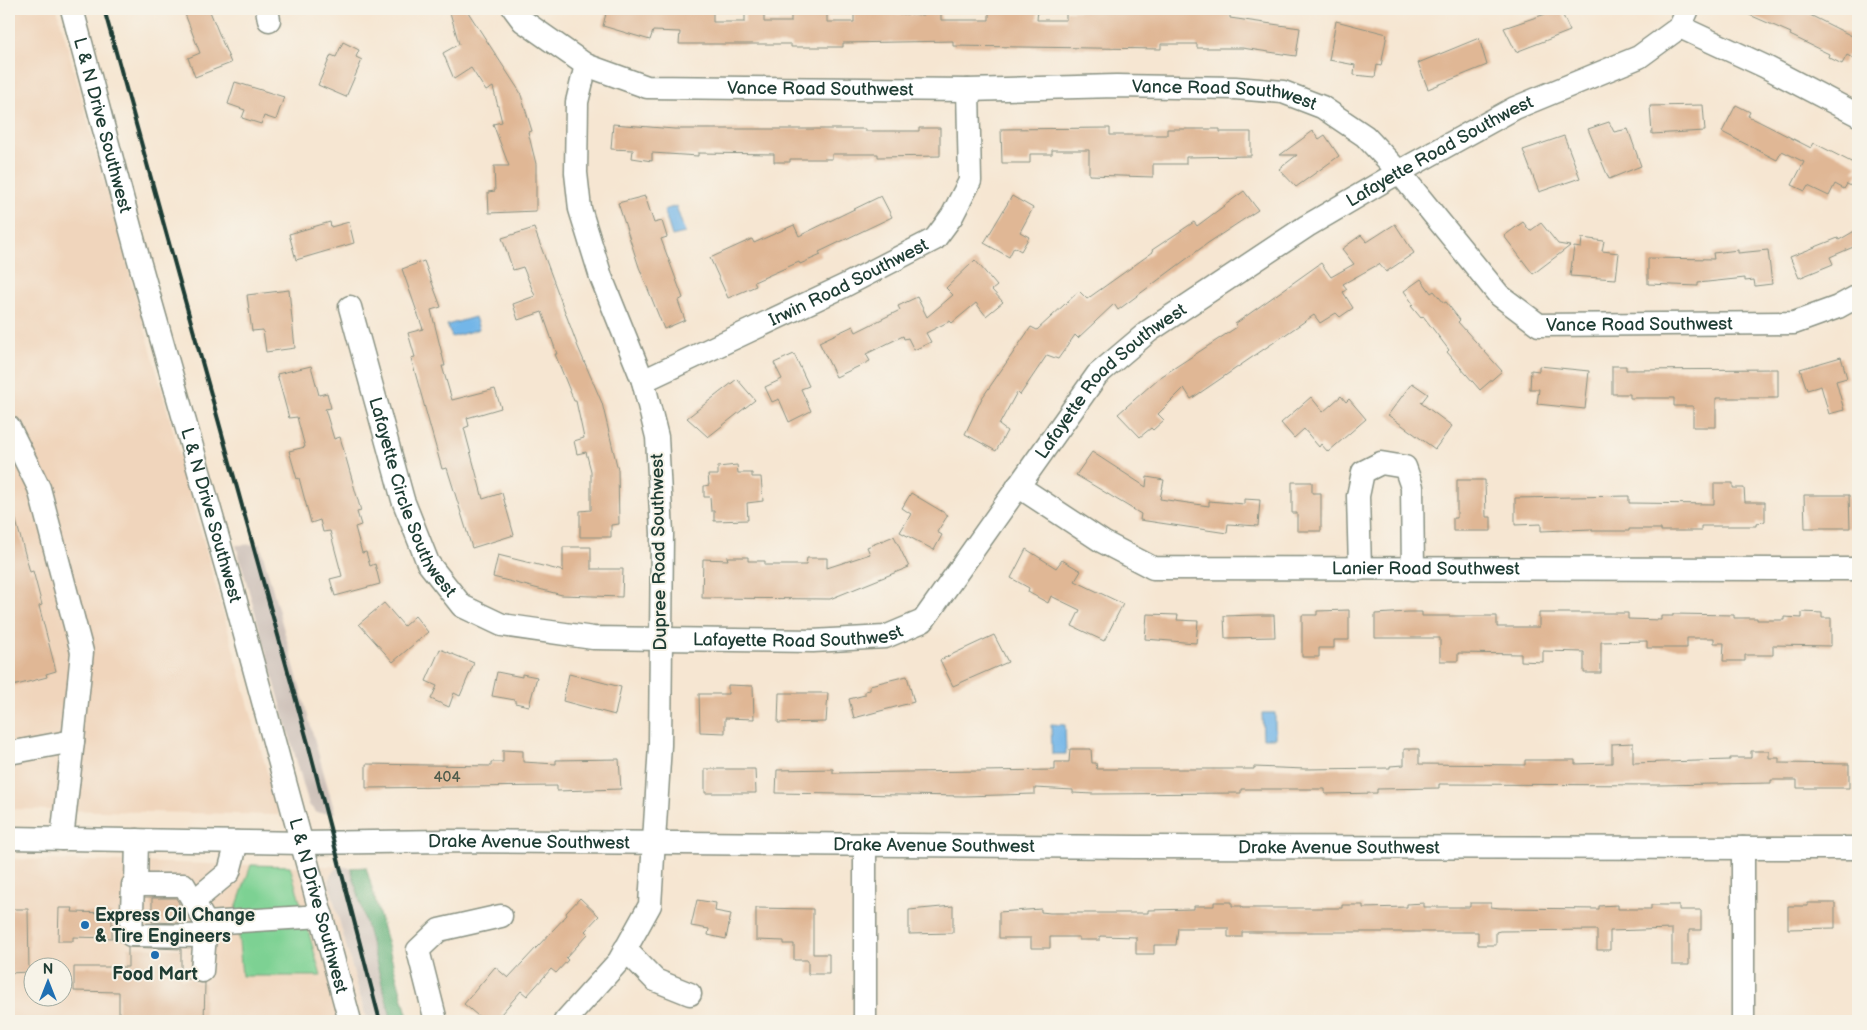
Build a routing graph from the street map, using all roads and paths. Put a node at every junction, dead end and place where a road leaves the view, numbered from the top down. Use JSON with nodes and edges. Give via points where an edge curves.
{"nodes":[{"id":1,"x":72,"y":9,"type":"edge"},
{"id":2,"x":514,"y":9,"type":"edge"},
{"id":3,"x":1684,"y":18,"type":"edge"},
{"id":4,"x":586,"y":65,"type":"junction"},
{"id":5,"x":968,"y":90,"type":"junction"},
{"id":6,"x":1858,"y":115,"type":"edge"},
{"id":7,"x":1399,"y":172,"type":"junction"},
{"id":8,"x":1858,"y":296,"type":"edge"},
{"id":9,"x":350,"y":307,"type":"dead end"},
{"id":10,"x":643,"y":381,"type":"junction"},
{"id":11,"x":9,"y":427,"type":"edge"},
{"id":12,"x":1018,"y":486,"type":"junction"},
{"id":13,"x":1360,"y":569,"type":"junction"},
{"id":14,"x":1413,"y":569,"type":"junction"},
{"id":15,"x":1858,"y":569,"type":"edge"},
{"id":16,"x":536,"y":630,"type":"joint"},
{"id":17,"x":661,"y":639,"type":"junction"},
{"id":18,"x":73,"y":741,"type":"junction"},
{"id":19,"x":9,"y":753,"type":"edge"},
{"id":20,"x":9,"y":838,"type":"edge"},
{"id":21,"x":62,"y":839,"type":"junction"},
{"id":22,"x":137,"y":840,"type":"junction"},
{"id":23,"x":237,"y":842,"type":"junction"},
{"id":24,"x":302,"y":843,"type":"junction"},
{"id":25,"x":654,"y":843,"type":"junction"},
{"id":26,"x":865,"y":844,"type":"junction"},
{"id":27,"x":1743,"y":848,"type":"junction"},
{"id":28,"x":1858,"y":848,"type":"edge"},
{"id":29,"x":136,"y":884,"type":"junction"},
{"id":30,"x":193,"y":902,"type":"junction"},
{"id":31,"x":322,"y":916,"type":"junction"},
{"id":32,"x":502,"y":916,"type":"dead end"},
{"id":33,"x":205,"y":929,"type":"junction"},
{"id":34,"x":626,"y":949,"type":"junction"},
{"id":35,"x":202,"y":971,"type":"dead end"},
{"id":36,"x":690,"y":994,"type":"dead end"},
{"id":37,"x":344,"y":1018,"type":"edge"},
{"id":38,"x":436,"y":1021,"type":"edge"},
{"id":39,"x":565,"y":1021,"type":"edge"},
{"id":40,"x":865,"y":1021,"type":"edge"},
{"id":41,"x":1743,"y":1021,"type":"edge"}],
"edges":[{"from":1,"to":24,"type":"street","name":"L & N Drive Southwest"},
{"from":2,"to":4,"type":"street","name":"Vance Road Southwest","via":[[523,21]]},
{"from":3,"to":6,"type":"street","via":[[1764,66]]},
{"from":3,"to":7,"type":"street","name":"Lafayette Road Southwest","via":[[1639,57],[1515,108]]},
{"from":4,"to":5,"type":"street","name":"Vance Road Southwest","via":[[647,87]]},
{"from":4,"to":10,"type":"street","name":"Dupree Road Southwest","via":[[577,102],[576,173],[580,209],[601,277]]},
{"from":5,"to":7,"type":"street","name":"Vance Road Southwest","via":[[1116,86],[1283,92],[1322,107],[1364,136]]},
{"from":5,"to":10,"type":"street","name":"Irwin Road Southwest","via":[[970,181],[952,216],[935,239]]},
{"from":7,"to":8,"type":"street","name":"Vance Road Southwest","via":[[1499,295],[1539,325],[1794,323]]},
{"from":7,"to":12,"type":"street","name":"Lafayette Road Southwest","via":[[1307,226],[1149,332],[1097,375]]},
{"from":9,"to":16,"type":"street","name":"Lafayette Circle Southwest","via":[[404,500],[428,563],[462,606],[502,625]]},
{"from":10,"to":17,"type":"street","name":"Dupree Road Southwest","via":[[657,438],[662,533]]},
{"from":11,"to":18,"type":"street","via":[[39,488],[82,652]]},
{"from":12,"to":13,"type":"street","name":"Lanier Road Southwest","via":[[1103,542],[1152,568]]},
{"from":12,"to":17,"type":"street","name":"Lafayette Road Southwest","via":[[923,621],[885,637],[813,641]]},
{"from":13,"to":14,"type":"street","name":"Lanier Road Southwest"},
{"from":13,"to":14,"type":"street","via":[[1358,496],[1363,472],[1381,463],[1405,467],[1412,487]]},
{"from":14,"to":15,"type":"street","name":"Lanier Road Southwest"},
{"from":16,"to":17,"type":"street","name":"Lafayette Road Southwest","via":[[593,638]]},
{"from":17,"to":25,"type":"street","name":"Dupree Road Southwest","via":[[660,745]]},
{"from":18,"to":19,"type":"street"},
{"from":18,"to":21,"type":"street"},
{"from":20,"to":21,"type":"street","name":"Drake Avenue Southwest"},
{"from":21,"to":22,"type":"street","name":"Drake Avenue Southwest"},
{"from":22,"to":23,"type":"street","name":"Drake Avenue Southwest"},
{"from":22,"to":29,"type":"street"},
{"from":23,"to":24,"type":"street","name":"Drake Avenue Southwest"},
{"from":23,"to":30,"type":"street","via":[[229,872]]},
{"from":24,"to":25,"type":"street","name":"Drake Avenue Southwest"},
{"from":24,"to":31,"type":"street","name":"L & N Drive Southwest"},
{"from":25,"to":26,"type":"street","name":"Drake Avenue Southwest"},
{"from":25,"to":34,"type":"street","name":"Dupree Road Southwest","via":[[650,905]]},
{"from":26,"to":27,"type":"street","name":"Drake Avenue Southwest"},
{"from":26,"to":40,"type":"street"},
{"from":27,"to":28,"type":"street","name":"Drake Avenue Southwest"},
{"from":27,"to":41,"type":"street"},
{"from":29,"to":30,"type":"street","via":[[184,885]]},
{"from":29,"to":33,"type":"street","via":[[133,884],[131,935]]},
{"from":30,"to":33,"type":"street"},
{"from":31,"to":33,"type":"street"},
{"from":31,"to":37,"type":"street","name":"L & N Drive Southwest"},
{"from":32,"to":38,"type":"street","via":[[439,930],[418,950]]},
{"from":33,"to":35,"type":"street"},
{"from":34,"to":36,"type":"street","via":[[655,980]]},
{"from":34,"to":39,"type":"street","name":"Dupree Road Southwest"}]}
